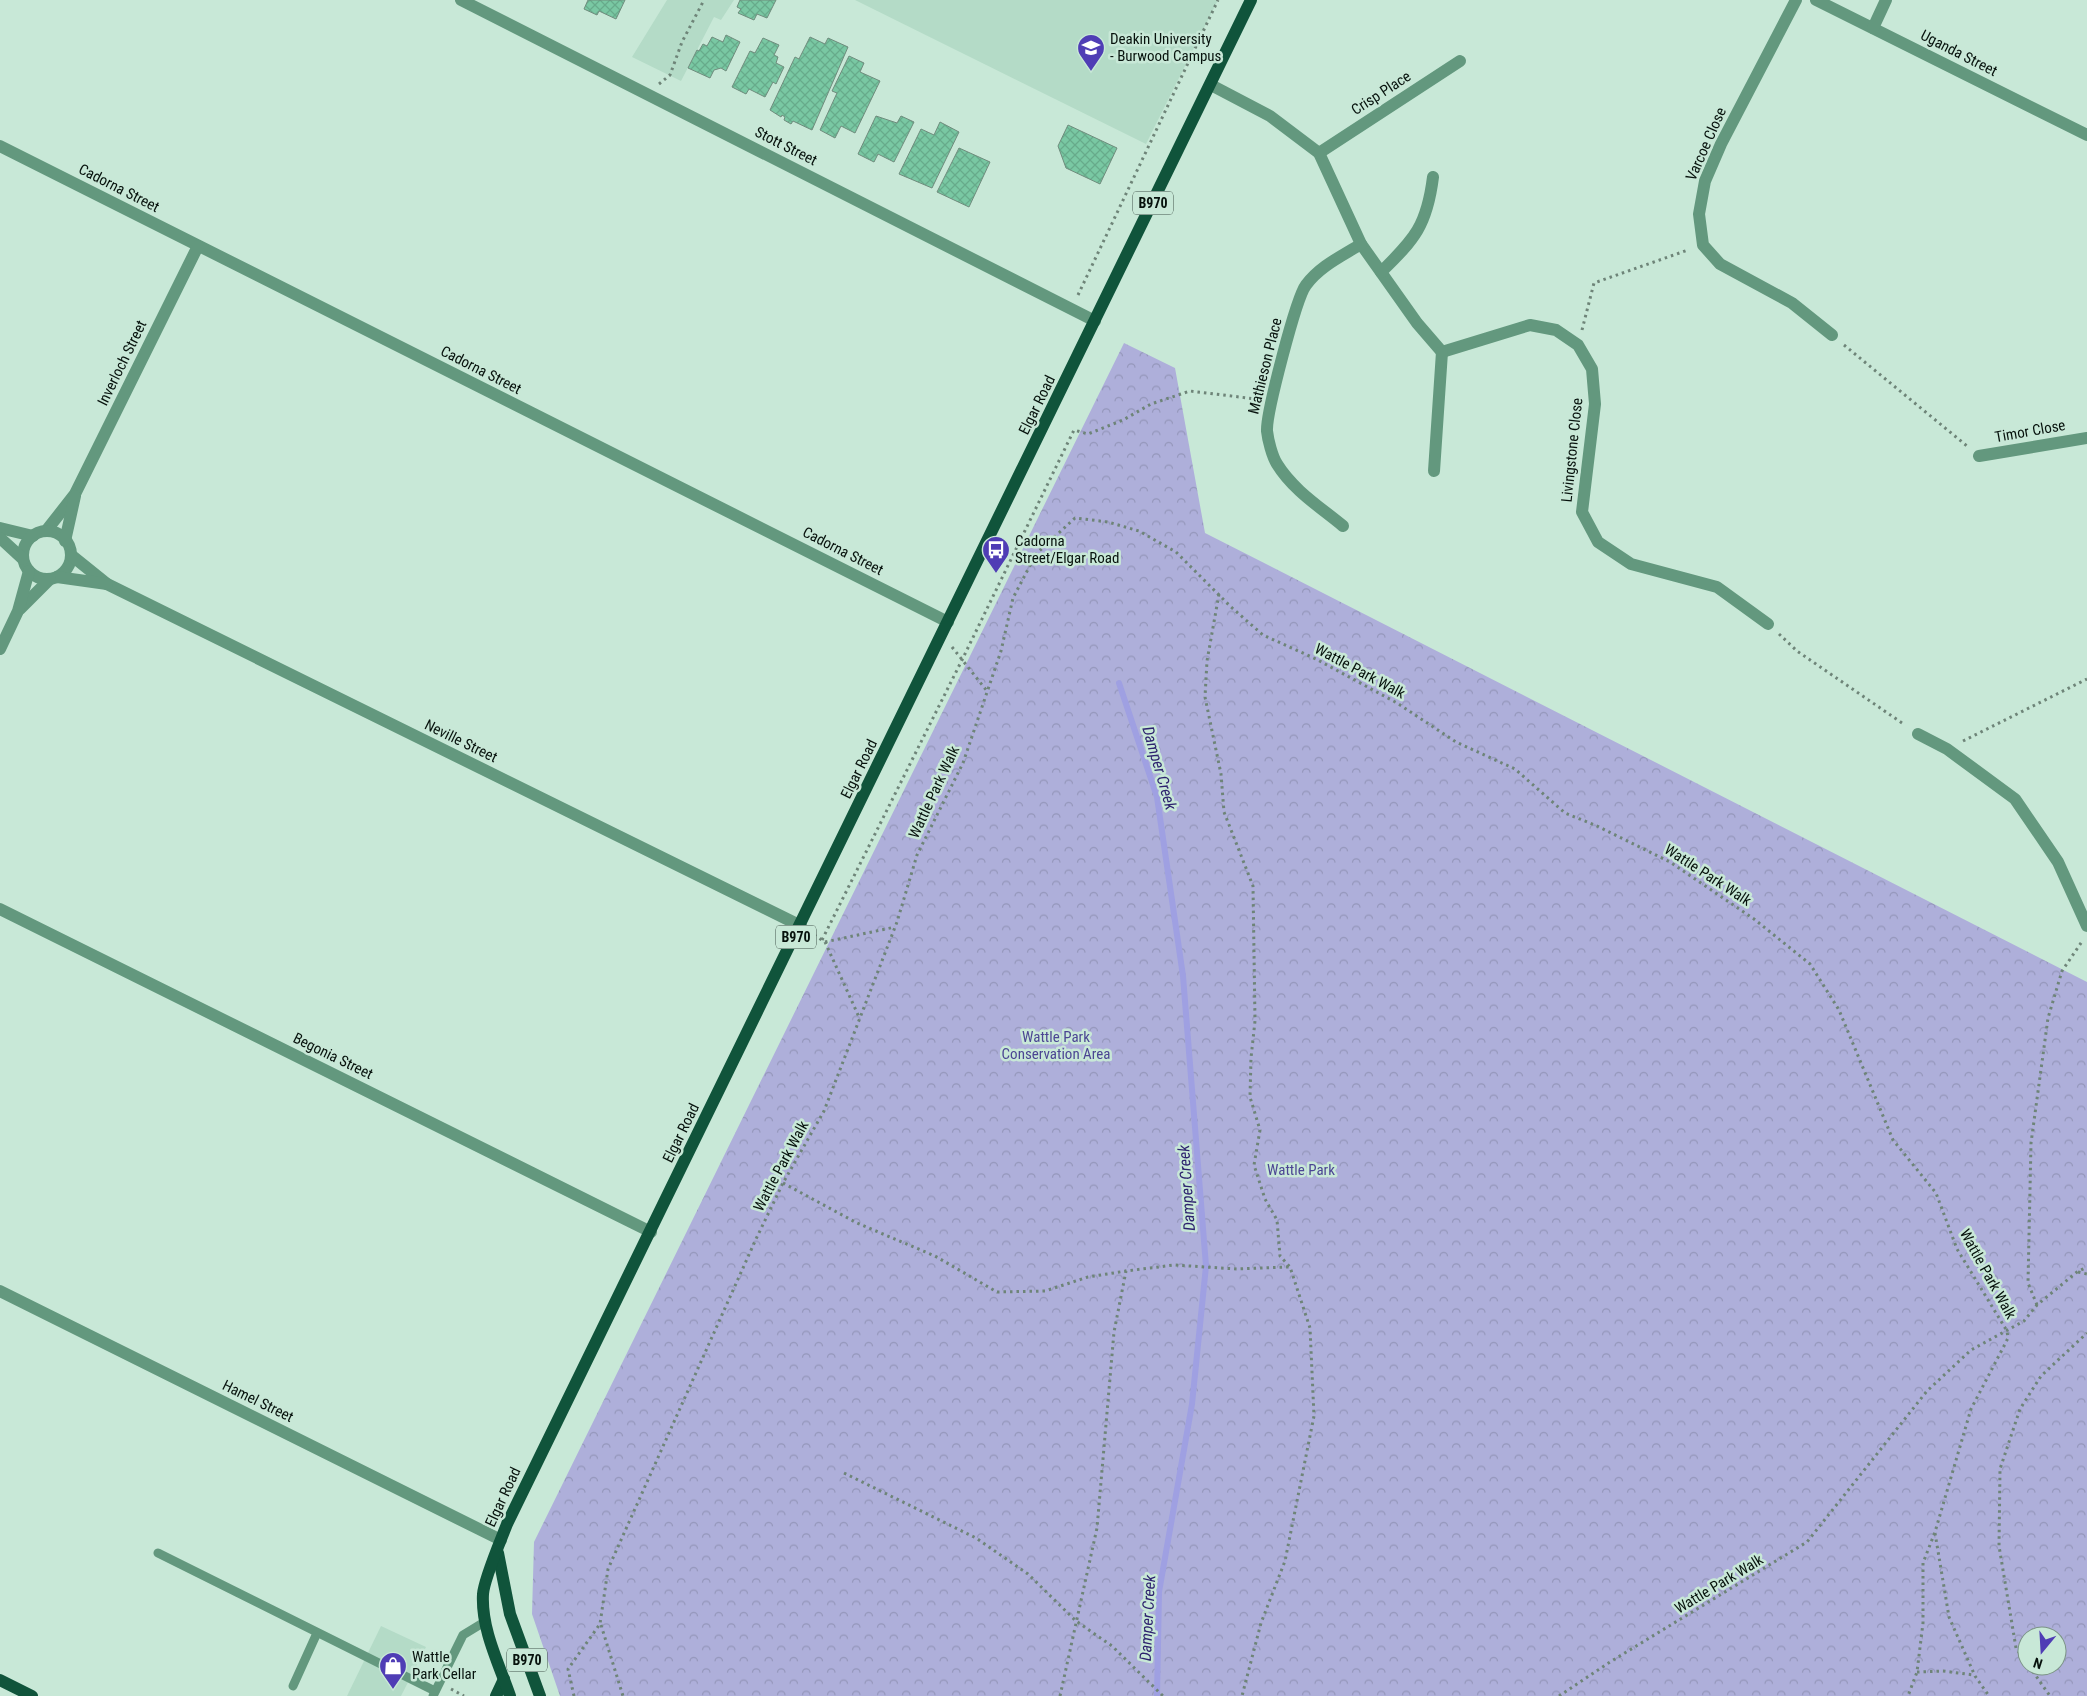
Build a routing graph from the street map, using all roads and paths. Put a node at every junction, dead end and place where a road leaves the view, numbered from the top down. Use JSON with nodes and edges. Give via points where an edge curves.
{"nodes":[{"id":1,"x":461,"y":0,"type":"edge"},
{"id":2,"x":704,"y":0,"type":"edge"},
{"id":3,"x":1218,"y":0,"type":"edge"},
{"id":4,"x":1251,"y":0,"type":"edge"},
{"id":5,"x":1796,"y":0,"type":"edge"},
{"id":6,"x":1816,"y":0,"type":"edge"},
{"id":7,"x":1886,"y":0,"type":"edge"},
{"id":8,"x":1873,"y":28,"type":"junction"},
{"id":9,"x":1460,"y":61,"type":"dead end"},
{"id":10,"x":1211,"y":85,"type":"junction"},
{"id":11,"x":647,"y":93,"type":"junction"},
{"id":12,"x":2087,"y":135,"type":"edge"},
{"id":13,"x":0,"y":146,"type":"edge"},
{"id":14,"x":1319,"y":153,"type":"junction"},
{"id":15,"x":1433,"y":176,"type":"dead end"},
{"id":16,"x":1361,"y":244,"type":"junction"},
{"id":17,"x":1703,"y":245,"type":"junction"},
{"id":18,"x":198,"y":246,"type":"junction"},
{"id":19,"x":1381,"y":272,"type":"junction"},
{"id":20,"x":1071,"y":309,"type":"junction"},
{"id":21,"x":1095,"y":321,"type":"junction"},
{"id":22,"x":1832,"y":335,"type":"joint"},
{"id":23,"x":1578,"y":346,"type":"junction"},
{"id":24,"x":1442,"y":352,"type":"junction"},
{"id":25,"x":1272,"y":401,"type":"junction"},
{"id":26,"x":2087,"y":438,"type":"edge"},
{"id":27,"x":1979,"y":456,"type":"joint"},
{"id":28,"x":1434,"y":471,"type":"dead end"},
{"id":29,"x":75,"y":494,"type":"junction"},
{"id":30,"x":1343,"y":526,"type":"dead end"},
{"id":31,"x":0,"y":528,"type":"edge"},
{"id":32,"x":46,"y":531,"type":"junction"},
{"id":33,"x":33,"y":536,"type":"junction"},
{"id":34,"x":0,"y":538,"type":"edge"},
{"id":35,"x":65,"y":540,"type":"junction"},
{"id":36,"x":71,"y":554,"type":"junction"},
{"id":37,"x":23,"y":559,"type":"junction"},
{"id":38,"x":29,"y":571,"type":"junction"},
{"id":39,"x":53,"y":578,"type":"junction"},
{"id":40,"x":106,"y":584,"type":"junction"},
{"id":41,"x":1219,"y":593,"type":"junction"},
{"id":42,"x":18,"y":611,"type":"junction"},
{"id":43,"x":948,"y":622,"type":"junction"},
{"id":44,"x":1768,"y":624,"type":"joint"},
{"id":45,"x":942,"y":635,"type":"junction"},
{"id":46,"x":0,"y":649,"type":"edge"},
{"id":47,"x":962,"y":660,"type":"junction"},
{"id":48,"x":2087,"y":679,"type":"edge"},
{"id":49,"x":987,"y":691,"type":"junction"},
{"id":50,"x":1918,"y":734,"type":"joint"},
{"id":51,"x":1946,"y":749,"type":"junction"},
{"id":52,"x":0,"y":909,"type":"edge"},
{"id":53,"x":801,"y":926,"type":"junction"},
{"id":54,"x":2087,"y":926,"type":"edge"},
{"id":55,"x":895,"y":927,"type":"junction"},
{"id":56,"x":2087,"y":934,"type":"edge"},
{"id":57,"x":823,"y":941,"type":"junction"},
{"id":58,"x":859,"y":1017,"type":"junction"},
{"id":59,"x":783,"y":1183,"type":"junction"},
{"id":60,"x":651,"y":1232,"type":"junction"},
{"id":61,"x":1290,"y":1267,"type":"junction"},
{"id":62,"x":2087,"y":1267,"type":"edge"},
{"id":63,"x":1126,"y":1271,"type":"junction"},
{"id":64,"x":2077,"y":1272,"type":"junction"},
{"id":65,"x":2087,"y":1274,"type":"edge"},
{"id":66,"x":0,"y":1291,"type":"edge"},
{"id":67,"x":2037,"y":1305,"type":"junction"},
{"id":68,"x":2007,"y":1331,"type":"junction"},
{"id":69,"x":2087,"y":1333,"type":"edge"},
{"id":70,"x":844,"y":1473,"type":"dead end"},
{"id":71,"x":1935,"y":1532,"type":"junction"},
{"id":72,"x":501,"y":1540,"type":"junction"},
{"id":73,"x":498,"y":1553,"type":"junction"},
{"id":74,"x":158,"y":1554,"type":"dead end"},
{"id":75,"x":486,"y":1621,"type":"junction"},
{"id":76,"x":1076,"y":1621,"type":"junction"},
{"id":77,"x":600,"y":1624,"type":"junction"},
{"id":78,"x":318,"y":1633,"type":"junction"},
{"id":79,"x":2017,"y":1649,"type":"edge"},
{"id":80,"x":1917,"y":1672,"type":"junction"},
{"id":81,"x":1975,"y":1676,"type":"junction"},
{"id":82,"x":2036,"y":1676,"type":"edge"},
{"id":83,"x":504,"y":1679,"type":"junction"},
{"id":84,"x":0,"y":1680,"type":"edge"},
{"id":85,"x":293,"y":1686,"type":"dead end"},
{"id":86,"x":434,"y":1693,"type":"edge"},
{"id":87,"x":32,"y":1696,"type":"edge"},
{"id":88,"x":496,"y":1696,"type":"edge"},
{"id":89,"x":510,"y":1696,"type":"edge"},
{"id":90,"x":540,"y":1696,"type":"edge"},
{"id":91,"x":574,"y":1696,"type":"edge"},
{"id":92,"x":623,"y":1696,"type":"edge"},
{"id":93,"x":1060,"y":1696,"type":"edge"},
{"id":94,"x":1163,"y":1696,"type":"edge"},
{"id":95,"x":1242,"y":1696,"type":"edge"},
{"id":96,"x":1560,"y":1696,"type":"edge"},
{"id":97,"x":1908,"y":1696,"type":"edge"},
{"id":98,"x":1989,"y":1696,"type":"edge"},
{"id":99,"x":2050,"y":1696,"type":"edge"}],
"edges":[{"from":1,"to":11,"type":"street","name":"Stott Street"},
{"from":2,"to":11,"type":"path","via":[[682,42],[670,75]]},
{"from":3,"to":20,"type":"path"},
{"from":4,"to":10,"type":"main road","name":"Elgar Road","number":"B970"},
{"from":5,"to":17,"type":"street","name":"Varcoe Close","via":[[1705,181],[1698,214]]},
{"from":6,"to":8,"type":"street","name":"Uganda Street"},
{"from":7,"to":8,"type":"street"},
{"from":8,"to":12,"type":"street","name":"Uganda Street"},
{"from":9,"to":14,"type":"street","name":"Crisp Place"},
{"from":10,"to":14,"type":"street","via":[[1270,116]]},
{"from":10,"to":21,"type":"main road","name":"Elgar Road","number":"B970"},
{"from":11,"to":20,"type":"street","name":"Stott Street"},
{"from":13,"to":18,"type":"street","name":"Cadorna Street"},
{"from":14,"to":16,"type":"street"},
{"from":15,"to":19,"type":"street","via":[[1430,206],[1411,244]]},
{"from":16,"to":19,"type":"street"},
{"from":16,"to":25,"type":"street","name":"Mathieson Place","via":[[1325,266],[1306,285]]},
{"from":17,"to":22,"type":"street","via":[[1720,264],[1792,304]]},
{"from":17,"to":23,"type":"path","via":[[1594,283]]},
{"from":18,"to":29,"type":"street","name":"Inverloch Street"},
{"from":18,"to":43,"type":"street","name":"Cadorna Street"},
{"from":19,"to":24,"type":"street","via":[[1417,324]]},
{"from":20,"to":21,"type":"street","name":"Stott Street"},
{"from":21,"to":43,"type":"main road","name":"Elgar Road","number":"B970"},
{"from":22,"to":27,"type":"path"},
{"from":23,"to":24,"type":"street","name":"Livingstone Close","via":[[1556,330],[1530,324]]},
{"from":23,"to":44,"type":"street","name":"Livingstone Close","via":[[1592,369],[1595,404],[1582,512],[1598,542],[1631,564],[1717,587]]},
{"from":24,"to":28,"type":"street"},
{"from":25,"to":30,"type":"street","name":"Mathieson Place","via":[[1267,431],[1276,463],[1299,491]]},
{"from":25,"to":47,"type":"path","via":[[1190,391],[1151,404],[1088,434],[1074,430]]},
{"from":26,"to":27,"type":"street","name":"Timor Close"},
{"from":29,"to":32,"type":"street","name":"Inverloch Street"},
{"from":29,"to":35,"type":"street","name":"Inverloch Street"},
{"from":31,"to":33,"type":"street"},
{"from":32,"to":33,"type":"street"},
{"from":32,"to":35,"type":"street"},
{"from":33,"to":37,"type":"street","via":[[25,546]]},
{"from":34,"to":37,"type":"street"},
{"from":35,"to":36,"type":"street"},
{"from":36,"to":39,"type":"street","via":[[67,568]]},
{"from":36,"to":40,"type":"street","name":"Neville Street"},
{"from":37,"to":38,"type":"street"},
{"from":38,"to":39,"type":"street","via":[[35,576]]},
{"from":38,"to":42,"type":"street"},
{"from":39,"to":40,"type":"street","name":"Neville Street"},
{"from":39,"to":42,"type":"street"},
{"from":40,"to":53,"type":"street","name":"Neville Street"},
{"from":41,"to":49,"type":"path","name":"Wattle Park Walk","via":[[1176,552],[1139,531],[1108,522],[1075,518],[1036,554],[1013,598],[1001,651]]},
{"from":41,"to":61,"type":"path","via":[[1206,661],[1205,697],[1221,774],[1224,812],[1253,886],[1255,1021],[1250,1097],[1260,1130],[1254,1165],[1265,1198],[1277,1220],[1280,1256]]},
{"from":41,"to":68,"type":"path","name":"Wattle Park Walk","via":[[1263,635],[1316,659],[1397,703],[1456,742],[1515,769],[1565,813],[1670,862],[1754,918],[1810,964],[1839,1010],[1893,1140],[1936,1193],[1957,1249]]},
{"from":42,"to":46,"type":"street"},
{"from":43,"to":45,"type":"main road","name":"Elgar Road","number":"B970"},
{"from":44,"to":50,"type":"path","via":[[1797,651]]},
{"from":45,"to":47,"type":"path"},
{"from":45,"to":53,"type":"main road","name":"Elgar Road","number":"B970"},
{"from":47,"to":49,"type":"path"},
{"from":47,"to":57,"type":"path"},
{"from":48,"to":51,"type":"path"},
{"from":49,"to":55,"type":"path","name":"Wattle Park Walk","via":[[963,763],[917,855]]},
{"from":50,"to":51,"type":"street"},
{"from":51,"to":54,"type":"street","via":[[2015,799],[2058,862]]},
{"from":52,"to":60,"type":"street","name":"Begonia Street"},
{"from":53,"to":57,"type":"path"},
{"from":53,"to":60,"type":"main road","name":"Elgar Road","number":"B970"},
{"from":55,"to":57,"type":"path"},
{"from":55,"to":58,"type":"path","name":"Wattle Park Walk"},
{"from":56,"to":67,"type":"path","via":[[2062,971],[2054,993],[2032,1124],[2028,1283]]},
{"from":57,"to":58,"type":"path"},
{"from":58,"to":59,"type":"path","name":"Wattle Park Walk","via":[[824,1111]]},
{"from":59,"to":63,"type":"path","via":[[857,1223],[935,1256],[997,1292],[1045,1291],[1088,1277]]},
{"from":59,"to":77,"type":"path","name":"Wattle Park Walk","via":[[608,1569]]},
{"from":60,"to":72,"type":"main road","name":"Elgar Road","number":"B970"},
{"from":61,"to":63,"type":"path","via":[[1237,1269],[1174,1264]]},
{"from":61,"to":95,"type":"path","via":[[1310,1328],[1314,1416],[1285,1561],[1261,1623]]},
{"from":62,"to":64,"type":"path"},
{"from":63,"to":76,"type":"path","via":[[1114,1332],[1097,1528]]},
{"from":64,"to":65,"type":"path"},
{"from":64,"to":67,"type":"path"},
{"from":66,"to":72,"type":"street","name":"Hamel Street"},
{"from":67,"to":68,"type":"path","via":[[2024,1321]]},
{"from":68,"to":71,"type":"path","via":[[2008,1338],[1971,1409]]},
{"from":68,"to":96,"type":"path","name":"Wattle Park Walk","via":[[1971,1350],[1927,1391],[1807,1542]]},
{"from":69,"to":79,"type":"path","via":[[2041,1376],[2020,1410],[2000,1469],[1999,1546]]},
{"from":70,"to":76,"type":"path","via":[[976,1538],[1028,1574]]},
{"from":71,"to":80,"type":"path","via":[[1923,1563],[1923,1624]]},
{"from":71,"to":81,"type":"path","via":[[1949,1617]]},
{"from":72,"to":73,"type":"main road","name":"Elgar Road","number":"B970"},
{"from":73,"to":75,"type":"main road","name":"Elgar Road","number":"B970","via":[[483,1592]]},
{"from":73,"to":90,"type":"main road","name":"Elgar Road","number":"B970","via":[[510,1614]]},
{"from":74,"to":78,"type":"lane"},
{"from":75,"to":83,"type":"main road","name":"Elgar Road","number":"B970"},
{"from":75,"to":86,"type":"lane","via":[[463,1636]]},
{"from":76,"to":93,"type":"path"},
{"from":76,"to":94,"type":"path","via":[[1112,1646]]},
{"from":77,"to":91,"type":"path","name":"Wattle Park Walk","via":[[568,1669]]},
{"from":77,"to":92,"type":"path","name":"Wattle Park Walk"},
{"from":78,"to":85,"type":"lane"},
{"from":78,"to":86,"type":"lane"},
{"from":80,"to":81,"type":"path","via":[[1943,1671]]},
{"from":80,"to":97,"type":"path"},
{"from":81,"to":98,"type":"path"},
{"from":82,"to":99,"type":"path"},
{"from":83,"to":88,"type":"main road"},
{"from":83,"to":89,"type":"main road","name":"Elgar Road","number":"B970"},
{"from":84,"to":87,"type":"main road"}]}
